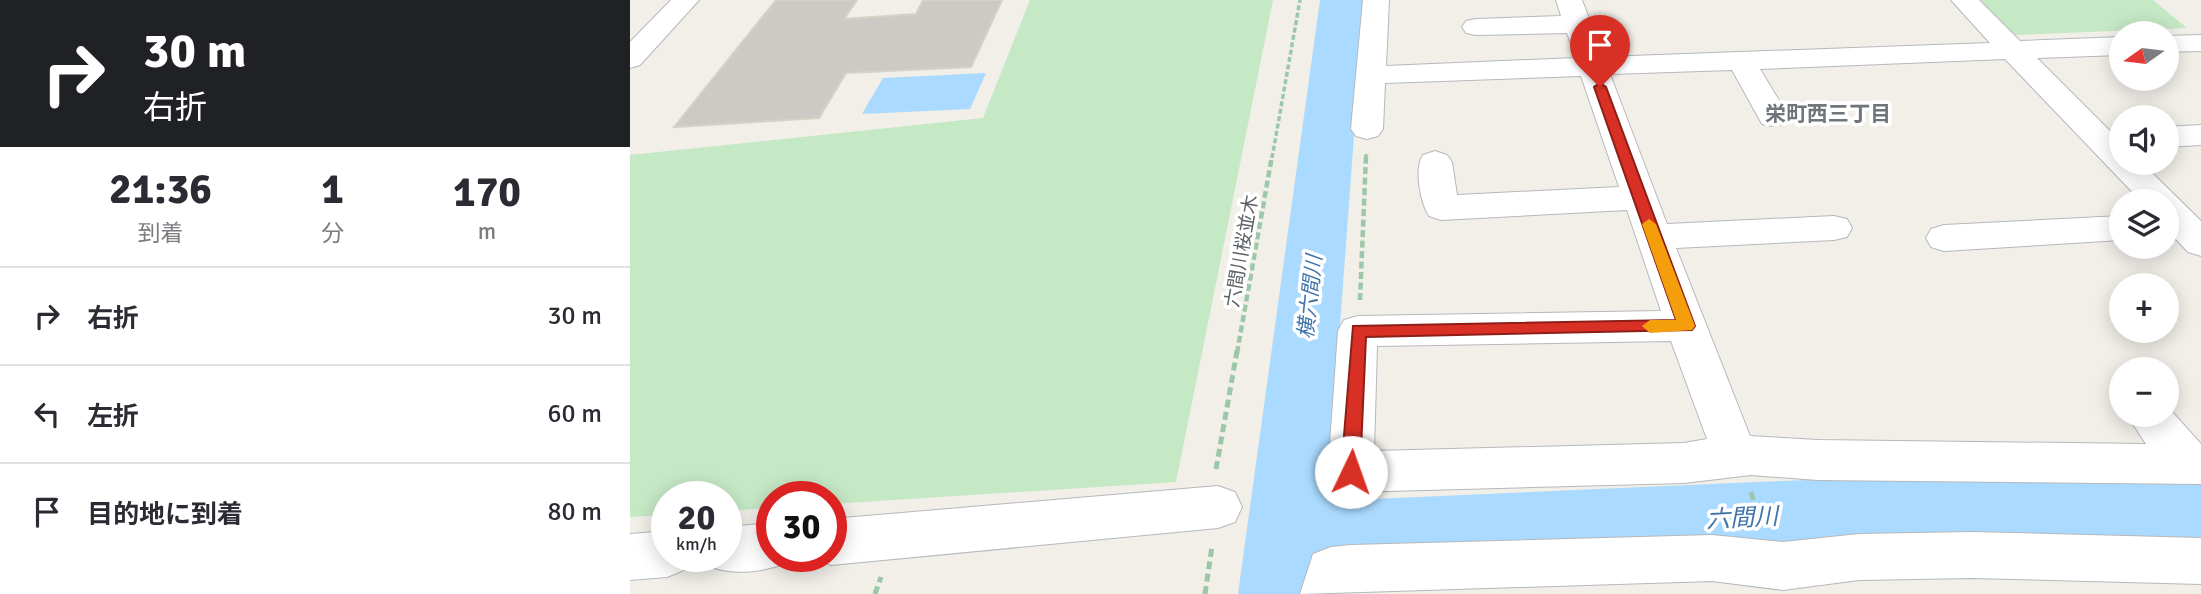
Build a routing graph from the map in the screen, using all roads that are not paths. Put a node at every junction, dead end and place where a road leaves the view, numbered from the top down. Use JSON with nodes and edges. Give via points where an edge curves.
{"nodes":[{"id":1,"x":686,"y":0,"type":"edge"},
{"id":2,"x":1376,"y":0,"type":"edge"},
{"id":3,"x":1964,"y":0,"type":"edge"},
{"id":4,"x":1573,"y":12,"type":"edge"},
{"id":5,"x":1476,"y":27,"type":"dead end"},
{"id":6,"x":2201,"y":43,"type":"edge"},
{"id":7,"x":2179,"y":44,"type":"edge"},
{"id":8,"x":2109,"y":46,"type":"edge"},
{"id":9,"x":2012,"y":50,"type":"junction"},
{"id":10,"x":630,"y":59,"type":"edge"},
{"id":11,"x":1741,"y":60,"type":"junction"},
{"id":12,"x":1593,"y":66,"type":"junction"},
{"id":13,"x":1371,"y":75,"type":"junction"},
{"id":14,"x":1773,"y":117,"type":"dead end"},
{"id":15,"x":1367,"y":129,"type":"road end"},
{"id":16,"x":2201,"y":135,"type":"edge"},
{"id":17,"x":2179,"y":137,"type":"edge"},
{"id":18,"x":2109,"y":144,"type":"edge"},
{"id":19,"x":1435,"y":162,"type":"dead end"},
{"id":20,"x":2139,"y":175,"type":"edge"},
{"id":21,"x":2153,"y":189,"type":"edge"},
{"id":22,"x":1639,"y":198,"type":"junction"},
{"id":23,"x":1834,"y":228,"type":"dead end"},
{"id":24,"x":2109,"y":229,"type":"edge"},
{"id":25,"x":1654,"y":237,"type":"junction"},
{"id":26,"x":1944,"y":238,"type":"dead end"},
{"id":27,"x":1686,"y":326,"type":"junction"},
{"id":28,"x":2160,"y":427,"type":"edge"},
{"id":29,"x":2194,"y":464,"type":"edge"},
{"id":30,"x":1743,"y":470,"type":"junction"},
{"id":31,"x":1213,"y":507,"type":"road end"},
{"id":32,"x":847,"y":541,"type":"edge"},
{"id":33,"x":651,"y":555,"type":"edge"},
{"id":34,"x":630,"y":557,"type":"edge"},
{"id":35,"x":2201,"y":561,"type":"edge"},
{"id":36,"x":1781,"y":565,"type":"edge"},
{"id":37,"x":1325,"y":594,"type":"edge"}],
"edges":[{"from":1,"to":10,"type":"street"},
{"from":2,"to":13,"type":"street"},
{"from":3,"to":9,"type":"street"},
{"from":4,"to":5,"type":"street"},
{"from":4,"to":12,"type":"street"},
{"from":6,"to":7,"type":"street"},
{"from":8,"to":9,"type":"street"},
{"from":9,"to":11,"type":"street"},
{"from":9,"to":18,"type":"street"},
{"from":11,"to":12,"type":"street"},
{"from":11,"to":14,"type":"street"},
{"from":12,"to":13,"type":"street"},
{"from":12,"to":22,"type":"street"},
{"from":13,"to":15,"type":"street"},
{"from":16,"to":17,"type":"street"},
{"from":19,"to":22,"type":"street","via":[[1441,208]]},
{"from":20,"to":21,"type":"street"},
{"from":22,"to":25,"type":"street"},
{"from":23,"to":25,"type":"street"},
{"from":24,"to":26,"type":"street"},
{"from":25,"to":27,"type":"street"},
{"from":27,"to":30,"type":"street"},
{"from":27,"to":30,"type":"street","via":[[1359,331],[1351,472],[1684,463],[1713,456]]},
{"from":28,"to":29,"type":"street"},
{"from":29,"to":30,"type":"street","via":[[1786,457]]},
{"from":31,"to":32,"type":"street"},
{"from":33,"to":34,"type":"street"},
{"from":35,"to":36,"type":"street","via":[[1972,555],[1859,557]]},
{"from":36,"to":37,"type":"street","via":[[1712,558],[1351,569],[1331,571]]}]}
